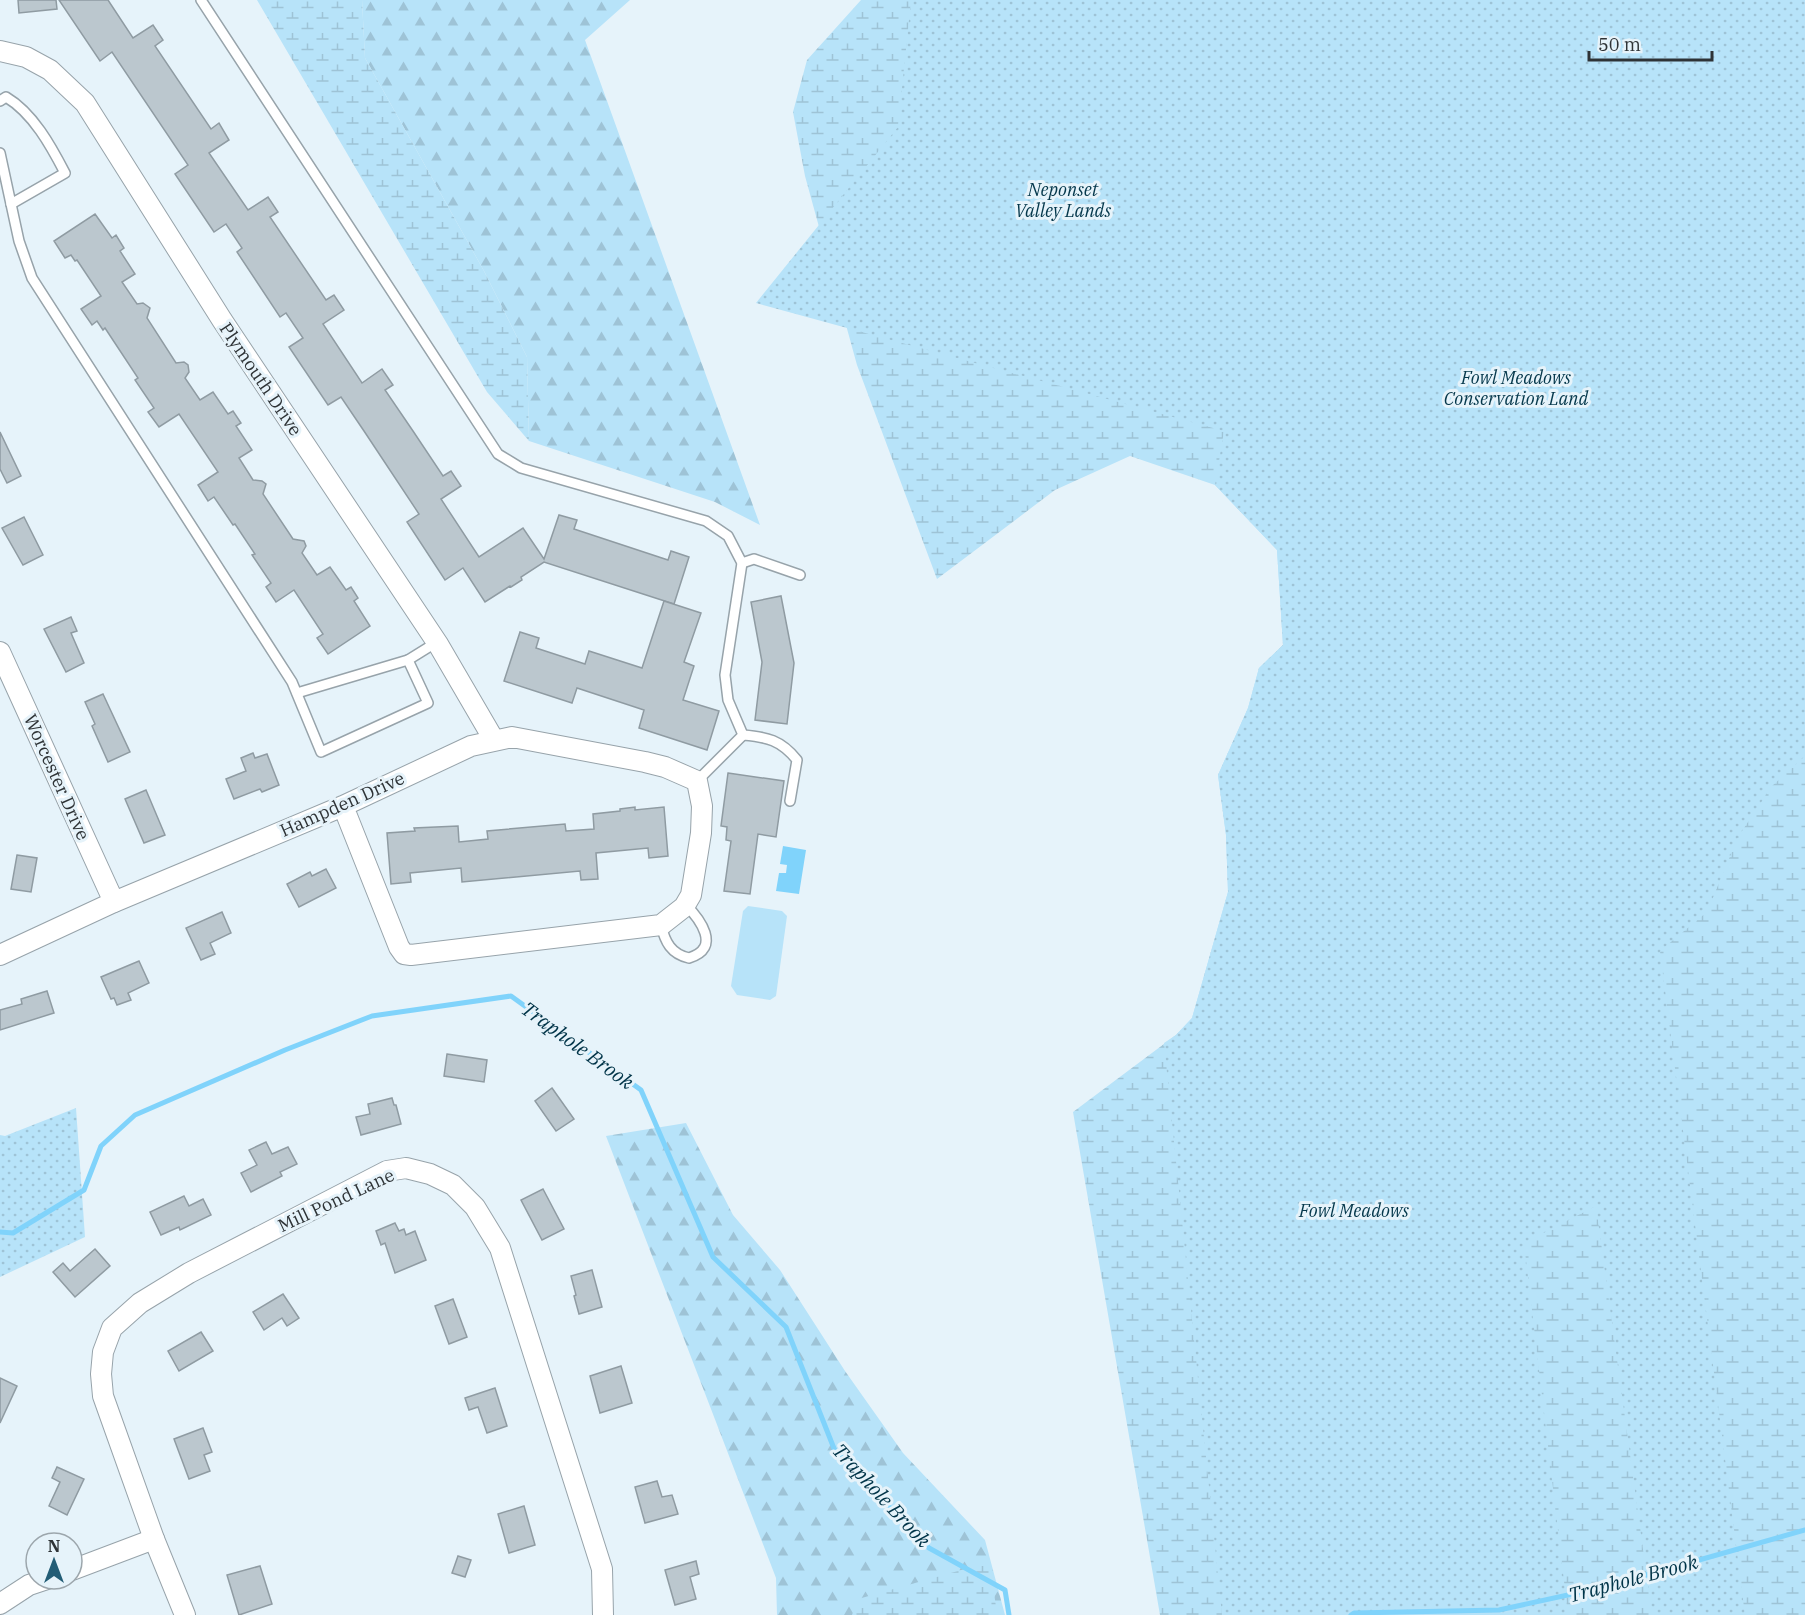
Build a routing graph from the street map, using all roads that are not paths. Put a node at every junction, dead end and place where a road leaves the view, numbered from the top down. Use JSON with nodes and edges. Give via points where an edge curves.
{"nodes":[{"id":1,"x":201,"y":0,"type":"edge"},
{"id":2,"x":0,"y":51,"type":"edge"},
{"id":3,"x":0,"y":101,"type":"edge"},
{"id":4,"x":0,"y":153,"type":"edge"},
{"id":5,"x":12,"y":204,"type":"junction"},
{"id":6,"x":742,"y":563,"type":"junction"},
{"id":7,"x":800,"y":575,"type":"dead end"},
{"id":8,"x":437,"y":642,"type":"junction"},
{"id":9,"x":0,"y":652,"type":"edge"},
{"id":10,"x":408,"y":660,"type":"junction"},
{"id":11,"x":297,"y":693,"type":"junction"},
{"id":12,"x":743,"y":735,"type":"junction"},
{"id":13,"x":494,"y":740,"type":"junction"},
{"id":14,"x":697,"y":781,"type":"junction"},
{"id":15,"x":790,"y":801,"type":"dead end"},
{"id":16,"x":343,"y":806,"type":"junction"},
{"id":17,"x":114,"y":902,"type":"junction"},
{"id":18,"x":686,"y":904,"type":"junction"},
{"id":19,"x":661,"y":925,"type":"junction"},
{"id":20,"x":0,"y":955,"type":"edge"},
{"id":21,"x":154,"y":1539,"type":"junction"},
{"id":22,"x":84,"y":1565,"type":"edge"},
{"id":23,"x":24,"y":1588,"type":"edge"},
{"id":24,"x":0,"y":1604,"type":"edge"},
{"id":25,"x":185,"y":1615,"type":"edge"},
{"id":26,"x":603,"y":1615,"type":"edge"}],
"edges":[{"from":1,"to":6,"type":"lane","via":[[498,454],[522,468],[706,521],[728,536]]},
{"from":2,"to":8,"type":"street","name":"Plymouth Drive","via":[[26,57],[50,70],[85,103],[222,320]]},
{"from":3,"to":5,"type":"lane","via":[[6,97],[20,106],[65,173]]},
{"from":4,"to":5,"type":"lane"},
{"from":5,"to":11,"type":"lane","via":[[19,242],[32,278]]},
{"from":6,"to":7,"type":"lane","via":[[753,559]]},
{"from":6,"to":12,"type":"lane","via":[[725,675],[728,700]]},
{"from":8,"to":10,"type":"lane"},
{"from":8,"to":13,"type":"street","name":"Plymouth Drive"},
{"from":9,"to":17,"type":"street","name":"Worcester Drive"},
{"from":10,"to":11,"type":"lane"},
{"from":10,"to":11,"type":"lane","via":[[428,703],[321,752]]},
{"from":12,"to":14,"type":"lane"},
{"from":12,"to":15,"type":"lane","via":[[765,737],[787,748],[797,760]]},
{"from":13,"to":14,"type":"street","name":"Hampden Drive","via":[[512,738],[645,762]]},
{"from":13,"to":16,"type":"street","name":"Hampden Drive","via":[[471,746]]},
{"from":14,"to":18,"type":"street","via":[[702,806],[701,833],[691,895]]},
{"from":16,"to":17,"type":"street","name":"Hampden Drive"},
{"from":16,"to":19,"type":"street","via":[[404,954]]},
{"from":17,"to":20,"type":"street","name":"Hampden Drive"},
{"from":18,"to":19,"type":"street"},
{"from":18,"to":19,"type":"lane","via":[[706,932],[701,952],[689,958],[674,952]]},
{"from":21,"to":22,"type":"street"},
{"from":21,"to":25,"type":"street","name":"Mill Pond Lane"},
{"from":21,"to":26,"type":"street","name":"Mill Pond Lane","via":[[103,1396],[103,1352],[112,1328],[140,1303],[189,1273],[387,1171],[406,1168],[453,1185],[475,1207],[500,1248],[602,1569]]},
{"from":23,"to":24,"type":"street"}]}
